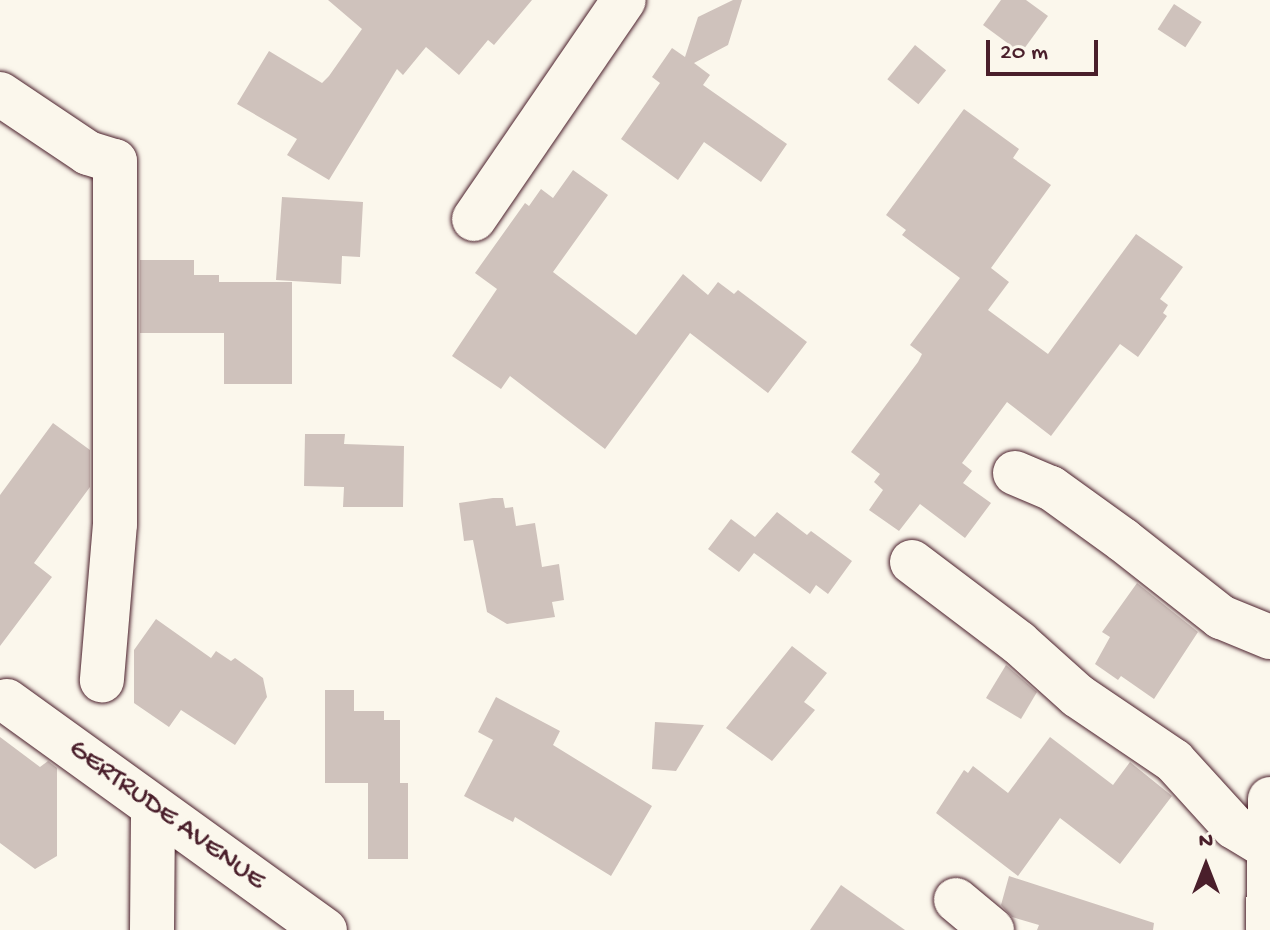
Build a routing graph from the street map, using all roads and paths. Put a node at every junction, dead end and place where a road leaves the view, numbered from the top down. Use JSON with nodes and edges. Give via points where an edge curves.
{"nodes":[{"id":1,"x":624,"y":0,"type":"edge"},
{"id":2,"x":0,"y":94,"type":"edge"},
{"id":3,"x":474,"y":219,"type":"dead end"},
{"id":4,"x":1015,"y":473,"type":"dead end"},
{"id":5,"x":912,"y":562,"type":"dead end"},
{"id":6,"x":1270,"y":637,"type":"edge"},
{"id":7,"x":102,"y":680,"type":"dead end"},
{"id":8,"x":7,"y":701,"type":"dead end"},
{"id":9,"x":1270,"y":799,"type":"edge"},
{"id":10,"x":153,"y":807,"type":"junction"},
{"id":11,"x":1269,"y":848,"type":"edge"},
{"id":12,"x":956,"y":900,"type":"dead end"},
{"id":13,"x":152,"y":930,"type":"edge"},
{"id":14,"x":325,"y":930,"type":"edge"},
{"id":15,"x":992,"y":930,"type":"edge"},
{"id":16,"x":1268,"y":930,"type":"edge"}],
"edges":[{"from":1,"to":3,"type":"street"},
{"from":2,"to":7,"type":"street","via":[[88,153],[115,161],[115,524]]},
{"from":4,"to":6,"type":"street","via":[[1051,488],[1221,617]]},
{"from":5,"to":11,"type":"street","via":[[1019,643],[1078,696],[1174,761],[1234,827]]},
{"from":8,"to":10,"type":"street","name":"GERTRUDE AVENUE"},
{"from":9,"to":11,"type":"street"},
{"from":10,"to":13,"type":"street"},
{"from":10,"to":14,"type":"street","name":"GERTRUDE AVENUE"},
{"from":11,"to":16,"type":"street"},
{"from":12,"to":15,"type":"street"}]}
